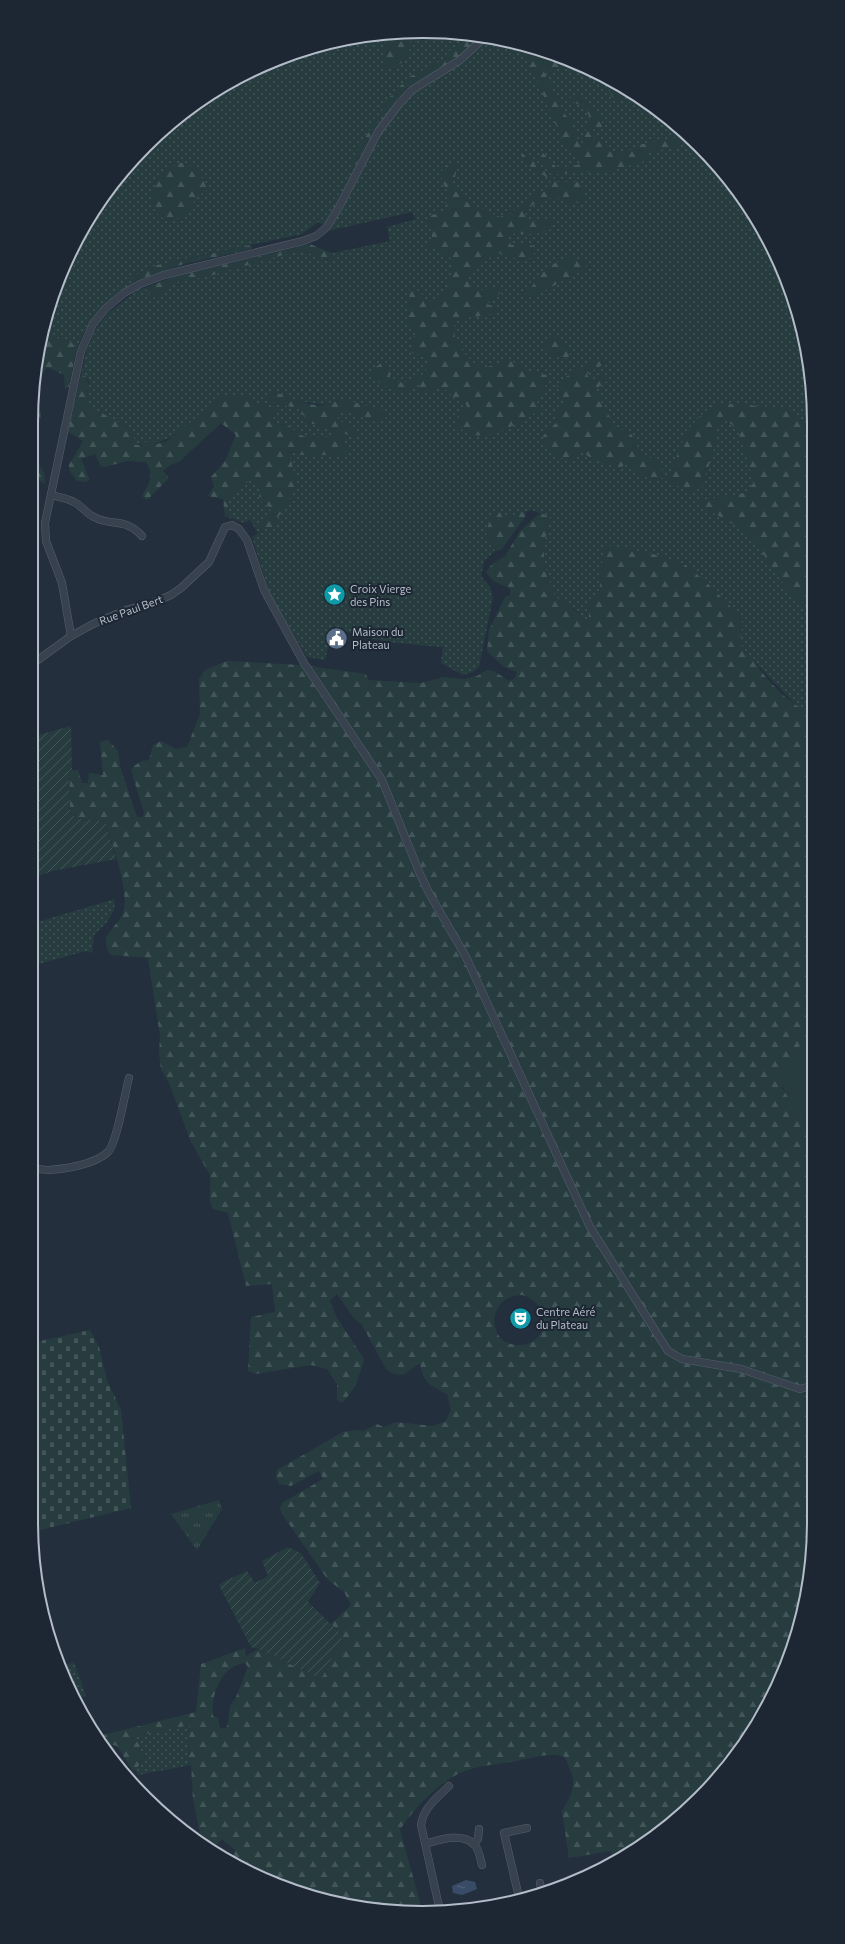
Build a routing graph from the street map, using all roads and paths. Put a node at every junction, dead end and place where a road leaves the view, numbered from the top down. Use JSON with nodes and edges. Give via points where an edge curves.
{"nodes":[{"id":1,"x":480,"y":42,"type":"edge"},
{"id":2,"x":51,"y":495,"type":"junction"},
{"id":3,"x":142,"y":536,"type":"dead end"},
{"id":4,"x":71,"y":636,"type":"junction"},
{"id":5,"x":38,"y":660,"type":"edge"},
{"id":6,"x":128,"y":1078,"type":"dead end"},
{"id":7,"x":38,"y":1169,"type":"edge"},
{"id":8,"x":807,"y":1388,"type":"edge"},
{"id":9,"x":449,"y":1786,"type":"dead end"},
{"id":10,"x":527,"y":1828,"type":"dead end"},
{"id":11,"x":480,"y":1829,"type":"dead end"},
{"id":12,"x":425,"y":1844,"type":"junction"},
{"id":13,"x":473,"y":1844,"type":"junction"},
{"id":14,"x":482,"y":1865,"type":"dead end"},
{"id":15,"x":540,"y":1883,"type":"dead end"},
{"id":16,"x":541,"y":1887,"type":"edge"},
{"id":17,"x":519,"y":1894,"type":"edge"},
{"id":18,"x":439,"y":1905,"type":"edge"}],
"edges":[{"from":1,"to":2,"type":"street","via":[[460,60],[412,90],[399,104],[378,132],[327,227],[316,236],[164,274],[124,293],[105,309],[92,324],[84,345]]},
{"from":2,"to":3,"type":"street","via":[[74,502],[99,519],[124,523]]},
{"from":2,"to":4,"type":"street","via":[[45,523],[46,541],[62,583]]},
{"from":4,"to":5,"type":"street","name":"Rue Paul Bert"},
{"from":4,"to":8,"type":"street","name":"Rue Paul Bert","via":[[104,618],[171,595],[193,579],[209,562],[226,526],[232,525],[239,529],[247,540],[264,590],[304,663],[382,780],[409,851],[426,887],[466,957],[590,1228],[668,1351],[682,1359],[741,1369],[800,1389]]},
{"from":6,"to":7,"type":"street","via":[[114,1140],[109,1151],[102,1157],[87,1162],[48,1170]]},
{"from":9,"to":12,"type":"street","via":[[426,1809],[422,1817]]},
{"from":10,"to":17,"type":"street","via":[[504,1833]]},
{"from":11,"to":13,"type":"street","via":[[478,1839]]},
{"from":12,"to":13,"type":"street","via":[[454,1838]]},
{"from":12,"to":18,"type":"street"},
{"from":13,"to":14,"type":"street"},
{"from":15,"to":16,"type":"street"}]}
